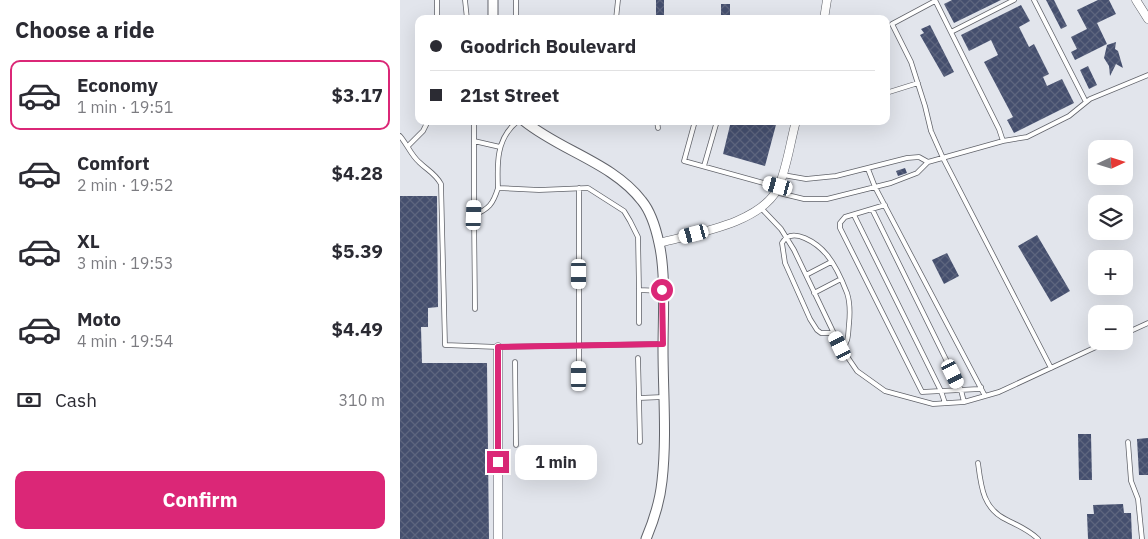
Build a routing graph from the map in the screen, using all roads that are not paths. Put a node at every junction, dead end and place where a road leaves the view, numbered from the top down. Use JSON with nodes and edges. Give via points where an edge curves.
{"nodes":[{"id":1,"x":436,"y":0,"type":"edge"},
{"id":2,"x":465,"y":0,"type":"edge"},
{"id":3,"x":493,"y":0,"type":"edge"},
{"id":4,"x":516,"y":0,"type":"edge"},
{"id":5,"x":618,"y":0,"type":"edge"},
{"id":6,"x":827,"y":0,"type":"edge"},
{"id":7,"x":935,"y":0,"type":"edge"},
{"id":8,"x":1014,"y":0,"type":"edge"},
{"id":9,"x":1034,"y":0,"type":"edge"},
{"id":10,"x":1136,"y":0,"type":"edge"},
{"id":11,"x":437,"y":15,"type":"edge"},
{"id":12,"x":467,"y":15,"type":"edge"},
{"id":13,"x":493,"y":15,"type":"edge"},
{"id":14,"x":516,"y":15,"type":"edge"},
{"id":15,"x":616,"y":15,"type":"edge"},
{"id":16,"x":825,"y":15,"type":"edge"},
{"id":17,"x":1148,"y":19,"type":"edge"},
{"id":18,"x":951,"y":32,"type":"junction"},
{"id":19,"x":1148,"y":75,"type":"edge"},
{"id":20,"x":918,"y":83,"type":"junction"},
{"id":21,"x":890,"y":91,"type":"edge"},
{"id":22,"x":1086,"y":102,"type":"junction"},
{"id":23,"x":426,"y":125,"type":"edge"},
{"id":24,"x":474,"y":125,"type":"edge"},
{"id":25,"x":513,"y":125,"type":"edge"},
{"id":26,"x":529,"y":125,"type":"edge"},
{"id":27,"x":658,"y":125,"type":"edge"},
{"id":28,"x":694,"y":125,"type":"edge"},
{"id":29,"x":716,"y":125,"type":"edge"},
{"id":30,"x":795,"y":125,"type":"edge"},
{"id":31,"x":658,"y":128,"type":"dead end"},
{"id":32,"x":400,"y":136,"type":"edge"},
{"id":33,"x":474,"y":141,"type":"junction"},
{"id":34,"x":1003,"y":141,"type":"junction"},
{"id":35,"x":408,"y":146,"type":"junction"},
{"id":36,"x":500,"y":147,"type":"junction"},
{"id":37,"x":942,"y":158,"type":"junction"},
{"id":38,"x":928,"y":162,"type":"junction"},
{"id":39,"x":704,"y":166,"type":"junction"},
{"id":40,"x":868,"y":168,"type":"junction"},
{"id":41,"x":782,"y":175,"type":"junction"},
{"id":42,"x":876,"y":187,"type":"junction"},
{"id":43,"x":498,"y":188,"type":"junction"},
{"id":44,"x":579,"y":188,"type":"junction"},
{"id":45,"x":776,"y":189,"type":"junction"},
{"id":46,"x":885,"y":205,"type":"junction"},
{"id":47,"x":761,"y":208,"type":"junction"},
{"id":48,"x":872,"y":209,"type":"junction"},
{"id":49,"x":474,"y":215,"type":"junction"},
{"id":50,"x":854,"y":215,"type":"junction"},
{"id":51,"x":786,"y":238,"type":"junction"},
{"id":52,"x":659,"y":243,"type":"junction"},
{"id":53,"x":831,"y":262,"type":"junction"},
{"id":54,"x":806,"y":275,"type":"junction"},
{"id":55,"x":841,"y":279,"type":"junction"},
{"id":56,"x":638,"y":290,"type":"junction"},
{"id":57,"x":662,"y":290,"type":"junction"},
{"id":58,"x":814,"y":292,"type":"junction"},
{"id":59,"x":475,"y":309,"type":"dead end"},
{"id":60,"x":639,"y":323,"type":"dead end"},
{"id":61,"x":1148,"y":323,"type":"edge"},
{"id":62,"x":1133,"y":330,"type":"edge"},
{"id":63,"x":834,"y":333,"type":"junction"},
{"id":64,"x":663,"y":344,"type":"junction"},
{"id":65,"x":579,"y":345,"type":"junction"},
{"id":66,"x":498,"y":347,"type":"junction"},
{"id":67,"x":842,"y":349,"type":"junction"},
{"id":68,"x":1090,"y":350,"type":"edge"},
{"id":69,"x":638,"y":358,"type":"dead end"},
{"id":70,"x":515,"y":362,"type":"dead end"},
{"id":71,"x":1051,"y":368,"type":"junction"},
{"id":72,"x":579,"y":376,"type":"dead end"},
{"id":73,"x":981,"y":387,"type":"junction"},
{"id":74,"x":961,"y":390,"type":"junction"},
{"id":75,"x":941,"y":391,"type":"junction"},
{"id":76,"x":922,"y":392,"type":"junction"},
{"id":77,"x":985,"y":396,"type":"junction"},
{"id":78,"x":639,"y":398,"type":"junction"},
{"id":79,"x":663,"y":398,"type":"junction"},
{"id":80,"x":922,"y":401,"type":"junction"},
{"id":81,"x":964,"y":402,"type":"junction"},
{"id":82,"x":945,"y":403,"type":"junction"},
{"id":83,"x":640,"y":442,"type":"dead end"},
{"id":84,"x":1128,"y":442,"type":"dead end"},
{"id":85,"x":516,"y":445,"type":"dead end"},
{"id":86,"x":978,"y":463,"type":"dead end"},
{"id":87,"x":498,"y":539,"type":"edge"},
{"id":88,"x":646,"y":539,"type":"edge"},
{"id":89,"x":1038,"y":539,"type":"edge"},
{"id":90,"x":1142,"y":539,"type":"edge"}],
"edges":[{"from":1,"to":11,"type":"lane"},
{"from":2,"to":12,"type":"lane"},
{"from":3,"to":13,"type":"street"},
{"from":4,"to":14,"type":"lane"},
{"from":5,"to":15,"type":"lane"},
{"from":6,"to":16,"type":"street"},
{"from":7,"to":18,"type":"lane"},
{"from":7,"to":20,"type":"lane","via":[[892,24]]},
{"from":8,"to":18,"type":"lane"},
{"from":9,"to":22,"type":"lane"},
{"from":10,"to":17,"type":"street"},
{"from":18,"to":34,"type":"lane"},
{"from":19,"to":22,"type":"lane"},
{"from":20,"to":21,"type":"lane"},
{"from":20,"to":37,"type":"lane"},
{"from":22,"to":34,"type":"lane","via":[[1068,116],[1027,137]]},
{"from":23,"to":35,"type":"lane"},
{"from":24,"to":33,"type":"lane"},
{"from":25,"to":36,"type":"lane"},
{"from":26,"to":52,"type":"street","via":[[616,176],[630,188],[647,208]]},
{"from":27,"to":31,"type":"lane"},
{"from":28,"to":39,"type":"lane","via":[[684,161]]},
{"from":29,"to":39,"type":"lane"},
{"from":30,"to":41,"type":"street"},
{"from":32,"to":35,"type":"lane"},
{"from":33,"to":36,"type":"lane"},
{"from":33,"to":49,"type":"lane"},
{"from":34,"to":37,"type":"lane"},
{"from":35,"to":66,"type":"lane","via":[[441,184],[445,345]]},
{"from":36,"to":43,"type":"lane"},
{"from":37,"to":38,"type":"lane"},
{"from":37,"to":71,"type":"lane"},
{"from":38,"to":40,"type":"lane","via":[[919,157],[907,158]]},
{"from":38,"to":42,"type":"lane","via":[[916,173]]},
{"from":39,"to":45,"type":"lane"},
{"from":40,"to":41,"type":"lane","via":[[806,179]]},
{"from":40,"to":42,"type":"lane"},
{"from":41,"to":45,"type":"street"},
{"from":42,"to":45,"type":"lane","via":[[827,199],[804,199]]},
{"from":42,"to":46,"type":"lane"},
{"from":43,"to":44,"type":"lane"},
{"from":43,"to":49,"type":"lane","via":[[486,210]]},
{"from":44,"to":56,"type":"lane","via":[[588,188],[603,197],[624,211],[630,221],[638,237]]},
{"from":44,"to":65,"type":"lane"},
{"from":45,"to":47,"type":"street"},
{"from":46,"to":48,"type":"lane"},
{"from":46,"to":73,"type":"lane"},
{"from":47,"to":51,"type":"lane"},
{"from":47,"to":52,"type":"street","via":[[730,224]]},
{"from":48,"to":50,"type":"lane"},
{"from":48,"to":74,"type":"lane"},
{"from":49,"to":59,"type":"lane"},
{"from":50,"to":75,"type":"lane"},
{"from":50,"to":76,"type":"lane","via":[[842,220],[840,228]]},
{"from":51,"to":53,"type":"lane","via":[[792,235],[803,237],[826,254]]},
{"from":51,"to":54,"type":"lane"},
{"from":51,"to":63,"type":"lane","via":[[782,243],[785,263],[810,320],[821,333]]},
{"from":52,"to":57,"type":"street"},
{"from":53,"to":54,"type":"lane"},
{"from":53,"to":55,"type":"lane"},
{"from":54,"to":58,"type":"lane"},
{"from":55,"to":58,"type":"lane"},
{"from":55,"to":67,"type":"lane","via":[[848,295],[850,315],[848,339]]},
{"from":56,"to":57,"type":"lane"},
{"from":56,"to":60,"type":"lane"},
{"from":57,"to":64,"type":"street"},
{"from":58,"to":63,"type":"lane"},
{"from":61,"to":62,"type":"lane"},
{"from":63,"to":67,"type":"lane"},
{"from":64,"to":65,"type":"lane"},
{"from":64,"to":79,"type":"street"},
{"from":65,"to":66,"type":"lane"},
{"from":65,"to":72,"type":"lane"},
{"from":66,"to":87,"type":"street"},
{"from":67,"to":80,"type":"lane","via":[[857,371],[885,391]]},
{"from":68,"to":71,"type":"lane"},
{"from":69,"to":78,"type":"lane"},
{"from":70,"to":85,"type":"lane"},
{"from":71,"to":77,"type":"lane"},
{"from":73,"to":74,"type":"lane"},
{"from":73,"to":77,"type":"lane"},
{"from":74,"to":75,"type":"lane"},
{"from":74,"to":81,"type":"lane"},
{"from":75,"to":76,"type":"lane"},
{"from":75,"to":82,"type":"lane"},
{"from":76,"to":80,"type":"lane"},
{"from":77,"to":81,"type":"lane"},
{"from":78,"to":79,"type":"lane"},
{"from":78,"to":83,"type":"lane"},
{"from":79,"to":88,"type":"street","via":[[662,481],[655,516]]},
{"from":80,"to":82,"type":"lane"},
{"from":81,"to":82,"type":"lane"},
{"from":84,"to":90,"type":"lane","via":[[1130,481],[1138,499]]},
{"from":86,"to":89,"type":"lane","via":[[981,486],[989,508]]}]}
